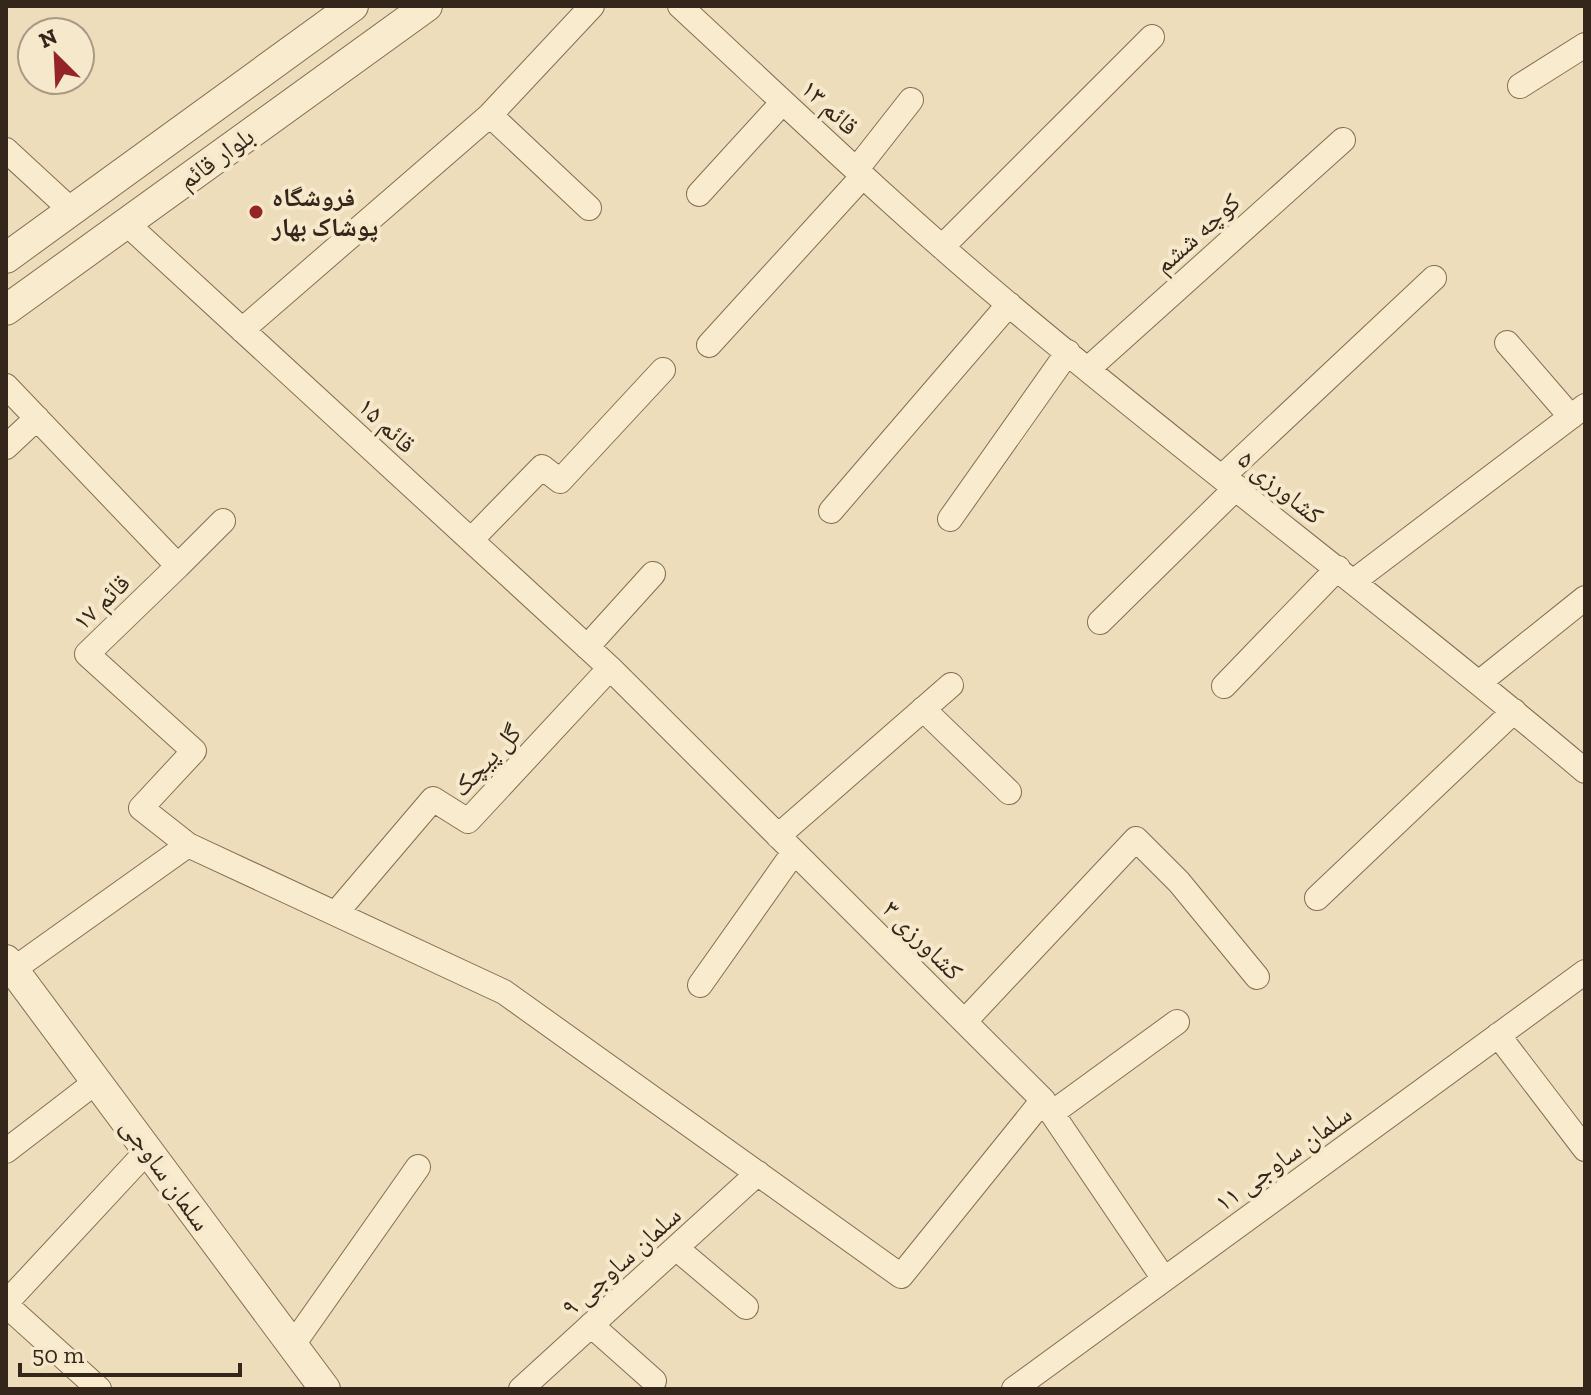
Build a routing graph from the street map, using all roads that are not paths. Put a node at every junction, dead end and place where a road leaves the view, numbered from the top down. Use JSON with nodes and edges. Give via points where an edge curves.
{"nodes":[{"id":1,"x":353,"y":6,"type":"edge"},
{"id":2,"x":427,"y":6,"type":"edge"},
{"id":3,"x":592,"y":6,"type":"edge"},
{"id":4,"x":680,"y":6,"type":"edge"},
{"id":5,"x":1152,"y":37,"type":"dead end"},
{"id":6,"x":1585,"y":45,"type":"edge"},
{"id":7,"x":1520,"y":86,"type":"dead end"},
{"id":8,"x":911,"y":100,"type":"dead end"},
{"id":9,"x":783,"y":102,"type":"junction"},
{"id":10,"x":490,"y":115,"type":"junction"},
{"id":11,"x":1343,"y":140,"type":"dead end"},
{"id":12,"x":6,"y":150,"type":"edge"},
{"id":13,"x":860,"y":173,"type":"junction"},
{"id":14,"x":699,"y":194,"type":"dead end"},
{"id":15,"x":589,"y":208,"type":"dead end"},
{"id":16,"x":71,"y":210,"type":"junction"},
{"id":17,"x":126,"y":223,"type":"junction"},
{"id":18,"x":942,"y":247,"type":"junction"},
{"id":19,"x":6,"y":258,"type":"edge"},
{"id":20,"x":1434,"y":278,"type":"dead end"},
{"id":21,"x":1009,"y":304,"type":"junction"},
{"id":22,"x":6,"y":310,"type":"edge"},
{"id":23,"x":242,"y":330,"type":"junction"},
{"id":24,"x":1507,"y":343,"type":"dead end"},
{"id":25,"x":709,"y":345,"type":"dead end"},
{"id":26,"x":1068,"y":352,"type":"junction"},
{"id":27,"x":1089,"y":368,"type":"junction"},
{"id":28,"x":663,"y":370,"type":"dead end"},
{"id":29,"x":6,"y":386,"type":"edge"},
{"id":30,"x":1578,"y":412,"type":"edge"},
{"id":31,"x":37,"y":418,"type":"junction"},
{"id":32,"x":6,"y":447,"type":"edge"},
{"id":33,"x":1230,"y":482,"type":"junction"},
{"id":34,"x":831,"y":511,"type":"dead end"},
{"id":35,"x":950,"y":519,"type":"dead end"},
{"id":36,"x":223,"y":521,"type":"dead end"},
{"id":37,"x":471,"y":540,"type":"junction"},
{"id":38,"x":178,"y":566,"type":"junction"},
{"id":39,"x":653,"y":574,"type":"dead end"},
{"id":40,"x":1346,"y":575,"type":"junction"},
{"id":41,"x":1585,"y":598,"type":"edge"},
{"id":42,"x":1100,"y":622,"type":"dead end"},
{"id":43,"x":587,"y":647,"type":"junction"},
{"id":44,"x":610,"y":668,"type":"junction"},
{"id":45,"x":1480,"y":682,"type":"junction"},
{"id":46,"x":951,"y":685,"type":"dead end"},
{"id":47,"x":1224,"y":686,"type":"dead end"},
{"id":48,"x":923,"y":709,"type":"junction"},
{"id":49,"x":1514,"y":711,"type":"junction"},
{"id":50,"x":1585,"y":771,"type":"edge"},
{"id":51,"x":1009,"y":792,"type":"dead end"},
{"id":52,"x":786,"y":844,"type":"junction"},
{"id":53,"x":188,"y":845,"type":"junction"},
{"id":54,"x":1317,"y":898,"type":"dead end"},
{"id":55,"x":336,"y":913,"type":"junction"},
{"id":56,"x":10,"y":964,"type":"edge"},
{"id":57,"x":1585,"y":972,"type":"edge"},
{"id":58,"x":1257,"y":977,"type":"dead end"},
{"id":59,"x":700,"y":985,"type":"dead end"},
{"id":60,"x":965,"y":1021,"type":"junction"},
{"id":61,"x":1177,"y":1022,"type":"dead end"},
{"id":62,"x":1498,"y":1035,"type":"junction"},
{"id":63,"x":97,"y":1081,"type":"junction"},
{"id":64,"x":1048,"y":1106,"type":"junction"},
{"id":65,"x":149,"y":1149,"type":"junction"},
{"id":66,"x":1585,"y":1149,"type":"edge"},
{"id":67,"x":6,"y":1151,"type":"edge"},
{"id":68,"x":418,"y":1167,"type":"dead end"},
{"id":69,"x":758,"y":1173,"type":"junction"},
{"id":70,"x":676,"y":1248,"type":"junction"},
{"id":71,"x":1164,"y":1279,"type":"junction"},
{"id":72,"x":6,"y":1304,"type":"edge"},
{"id":73,"x":746,"y":1307,"type":"dead end"},
{"id":74,"x":591,"y":1325,"type":"junction"},
{"id":75,"x":292,"y":1346,"type":"junction"},
{"id":76,"x":654,"y":1381,"type":"dead end"},
{"id":77,"x":99,"y":1389,"type":"edge"},
{"id":78,"x":325,"y":1389,"type":"edge"},
{"id":79,"x":521,"y":1389,"type":"edge"},
{"id":80,"x":1014,"y":1389,"type":"edge"}],
"edges":[{"from":1,"to":16,"type":"street","name":"بلوار قائم"},
{"from":2,"to":17,"type":"street","name":"بلوار قائم"},
{"from":3,"to":10,"type":"street"},
{"from":4,"to":9,"type":"street","name":"قائم ۱۳"},
{"from":5,"to":18,"type":"street"},
{"from":6,"to":7,"type":"street"},
{"from":8,"to":13,"type":"street"},
{"from":9,"to":13,"type":"street","name":"قائم ۱۳"},
{"from":9,"to":14,"type":"street"},
{"from":10,"to":15,"type":"street"},
{"from":10,"to":23,"type":"street"},
{"from":11,"to":27,"type":"street","name":"کوچه ششم"},
{"from":12,"to":16,"type":"street"},
{"from":13,"to":18,"type":"street","name":"قائم ۱۳"},
{"from":13,"to":25,"type":"street"},
{"from":16,"to":19,"type":"street","name":"بلوار قائم"},
{"from":17,"to":22,"type":"street","name":"بلوار قائم"},
{"from":17,"to":23,"type":"street","name":"قائم ۱۵"},
{"from":18,"to":21,"type":"street","name":"کشاورزی ۵"},
{"from":20,"to":33,"type":"street"},
{"from":21,"to":26,"type":"street","name":"کشاورزی ۵"},
{"from":21,"to":34,"type":"street"},
{"from":23,"to":37,"type":"street","name":"قائم ۱۵"},
{"from":24,"to":30,"type":"street"},
{"from":26,"to":27,"type":"street","name":"کشاورزی ۵"},
{"from":26,"to":35,"type":"street"},
{"from":27,"to":33,"type":"street","name":"کشاورزی ۵"},
{"from":28,"to":37,"type":"street","via":[[560,481],[542,467]]},
{"from":29,"to":31,"type":"street"},
{"from":30,"to":40,"type":"street"},
{"from":31,"to":32,"type":"street"},
{"from":31,"to":38,"type":"street"},
{"from":33,"to":40,"type":"street","name":"کشاورزی ۵"},
{"from":33,"to":42,"type":"street"},
{"from":36,"to":38,"type":"street"},
{"from":37,"to":43,"type":"street","name":"قائم ۱۵"},
{"from":38,"to":53,"type":"street","name":"قائم ۱۷","via":[[87,654],[194,751],[141,808]]},
{"from":39,"to":43,"type":"street"},
{"from":40,"to":45,"type":"street","name":"کشاورزی ۵"},
{"from":40,"to":47,"type":"street"},
{"from":41,"to":45,"type":"street"},
{"from":43,"to":44,"type":"street","name":"قائم ۱۵"},
{"from":44,"to":52,"type":"street","name":"کشاورزی ۳"},
{"from":44,"to":55,"type":"street","name":"گل پیچک","via":[[468,821],[433,799]]},
{"from":45,"to":49,"type":"street","name":"کشاورزی ۵"},
{"from":46,"to":48,"type":"street"},
{"from":48,"to":51,"type":"street"},
{"from":48,"to":52,"type":"street"},
{"from":49,"to":50,"type":"street","name":"کشاورزی ۵"},
{"from":49,"to":54,"type":"street"},
{"from":52,"to":59,"type":"street"},
{"from":52,"to":60,"type":"street","name":"کشاورزی ۳"},
{"from":53,"to":55,"type":"street"},
{"from":53,"to":56,"type":"street"},
{"from":55,"to":69,"type":"street","via":[[504,992]]},
{"from":56,"to":63,"type":"street","name":"سلمان ساوجی"},
{"from":57,"to":62,"type":"street","name":"سلمان ساوجی ۱۱"},
{"from":58,"to":60,"type":"street","via":[[1136,839]]},
{"from":60,"to":64,"type":"street","name":"کشاورزی ۳"},
{"from":61,"to":64,"type":"street"},
{"from":62,"to":66,"type":"street"},
{"from":62,"to":71,"type":"street","name":"سلمان ساوجی ۱۱"},
{"from":63,"to":65,"type":"street","name":"سلمان ساوجی"},
{"from":63,"to":67,"type":"street"},
{"from":64,"to":69,"type":"street","via":[[901,1276]]},
{"from":64,"to":71,"type":"street","name":"کشاورزی ۳"},
{"from":65,"to":72,"type":"street"},
{"from":65,"to":75,"type":"street","name":"سلمان ساوجی"},
{"from":68,"to":75,"type":"street"},
{"from":69,"to":70,"type":"street","name":"سلمان ساوجی ۹"},
{"from":70,"to":73,"type":"street"},
{"from":70,"to":74,"type":"street","name":"سلمان ساوجی ۹"},
{"from":71,"to":80,"type":"street","name":"سلمان ساوجی ۱۱"},
{"from":72,"to":77,"type":"street"},
{"from":74,"to":76,"type":"street"},
{"from":74,"to":79,"type":"street","name":"سلمان ساوجی ۹"},
{"from":75,"to":78,"type":"street","name":"سلمان ساوجی"}]}
